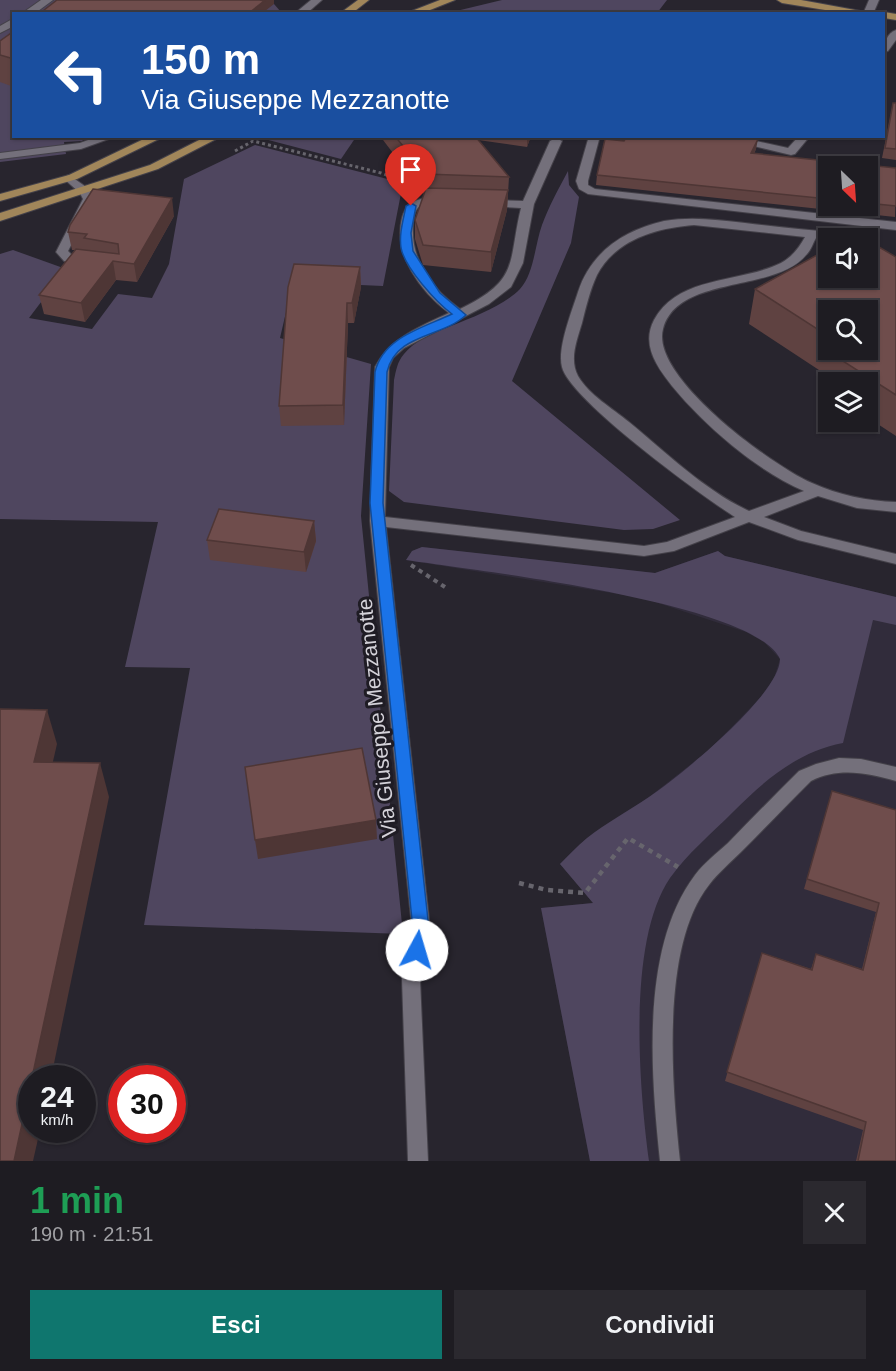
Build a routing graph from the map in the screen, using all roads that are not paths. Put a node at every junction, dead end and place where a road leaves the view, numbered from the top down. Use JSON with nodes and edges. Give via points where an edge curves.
{"nodes":[{"id":1,"x":48,"y":0,"type":"edge"},
{"id":2,"x":314,"y":0,"type":"edge"},
{"id":3,"x":364,"y":0,"type":"edge"},
{"id":4,"x":450,"y":0,"type":"edge"},
{"id":5,"x":782,"y":0,"type":"edge"},
{"id":6,"x":29,"y":12,"type":"edge"},
{"id":7,"x":301,"y":12,"type":"edge"},
{"id":8,"x":347,"y":12,"type":"edge"},
{"id":9,"x":414,"y":12,"type":"edge"},
{"id":10,"x":863,"y":12,"type":"edge"},
{"id":11,"x":896,"y":33,"type":"edge"},
{"id":12,"x":885,"y":47,"type":"edge"},
{"id":13,"x":106,"y":138,"type":"edge"},
{"id":14,"x":158,"y":138,"type":"edge"},
{"id":15,"x":159,"y":138,"type":"edge"},
{"id":16,"x":213,"y":138,"type":"edge"},
{"id":17,"x":594,"y":138,"type":"edge"},
{"id":18,"x":725,"y":138,"type":"edge"},
{"id":19,"x":803,"y":138,"type":"edge"},
{"id":20,"x":556,"y":141,"type":"dead end"},
{"id":21,"x":0,"y":156,"type":"edge"},
{"id":22,"x":69,"y":178,"type":"junction"},
{"id":23,"x":83,"y":189,"type":"junction"},
{"id":24,"x":0,"y":198,"type":"edge"},
{"id":25,"x":450,"y":202,"type":"edge"},
{"id":26,"x":472,"y":203,"type":"edge"},
{"id":27,"x":528,"y":205,"type":"junction"},
{"id":28,"x":0,"y":217,"type":"edge"},
{"id":29,"x":896,"y":226,"type":"edge"},
{"id":30,"x":812,"y":234,"type":"junction"},
{"id":31,"x":818,"y":235,"type":"edge"},
{"id":32,"x":98,"y":265,"type":"edge"},
{"id":33,"x":460,"y":315,"type":"junction"},
{"id":34,"x":818,"y":491,"type":"junction"},
{"id":35,"x":896,"y":507,"type":"edge"},
{"id":36,"x":748,"y":517,"type":"junction"},
{"id":37,"x":377,"y":520,"type":"junction"},
{"id":38,"x":896,"y":559,"type":"edge"},
{"id":39,"x":896,"y":774,"type":"edge"},
{"id":40,"x":418,"y":1161,"type":"edge"},
{"id":41,"x":670,"y":1161,"type":"edge"}],
"edges":[{"from":1,"to":6,"type":"street"},
{"from":2,"to":7,"type":"street"},
{"from":3,"to":8,"type":"main road"},
{"from":4,"to":9,"type":"main road"},
{"from":5,"to":10,"type":"main road"},
{"from":11,"to":12,"type":"street"},
{"from":13,"to":21,"type":"street","via":[[81,146]]},
{"from":14,"to":22,"type":"main road"},
{"from":15,"to":23,"type":"main road"},
{"from":16,"to":23,"type":"main road","via":[[154,166]]},
{"from":17,"to":29,"type":"street","via":[[582,181],[592,192]]},
{"from":18,"to":19,"type":"street","via":[[791,153]]},
{"from":20,"to":27,"type":"street","name":"Via Giuseppe Mezzanotte"},
{"from":22,"to":23,"type":"street"},
{"from":22,"to":24,"type":"main road"},
{"from":23,"to":28,"type":"main road"},
{"from":23,"to":32,"type":"street","via":[[88,205],[62,252],[73,260]]},
{"from":25,"to":33,"type":"street","via":[[419,202],[409,210],[405,233],[407,251],[436,296]]},
{"from":26,"to":27,"type":"street"},
{"from":27,"to":33,"type":"street","name":"Via Giuseppe Mezzanotte","via":[[513,277],[498,292]]},
{"from":30,"to":31,"type":"street"},
{"from":30,"to":34,"type":"street","via":[[803,254],[793,262],[692,294],[674,304],[658,324],[655,340],[663,365],[686,393],[771,466]]},
{"from":30,"to":36,"type":"street","via":[[694,221],[636,234],[608,253],[591,275],[566,358],[572,379],[584,392],[703,490]]},
{"from":33,"to":37,"type":"street","name":"Via Giuseppe Mezzanotte","via":[[405,339],[384,359]]},
{"from":34,"to":35,"type":"street","via":[[856,502]]},
{"from":34,"to":36,"type":"street"},
{"from":36,"to":37,"type":"street","via":[[669,547],[644,551]]},
{"from":36,"to":38,"type":"street","via":[[816,540]]},
{"from":37,"to":40,"type":"street","name":"Via Giuseppe Mezzanotte","via":[[421,928],[411,979]]},
{"from":39,"to":41,"type":"street","via":[[842,763],[812,771],[797,781],[702,880],[681,917],[665,990],[665,1112]]}]}
